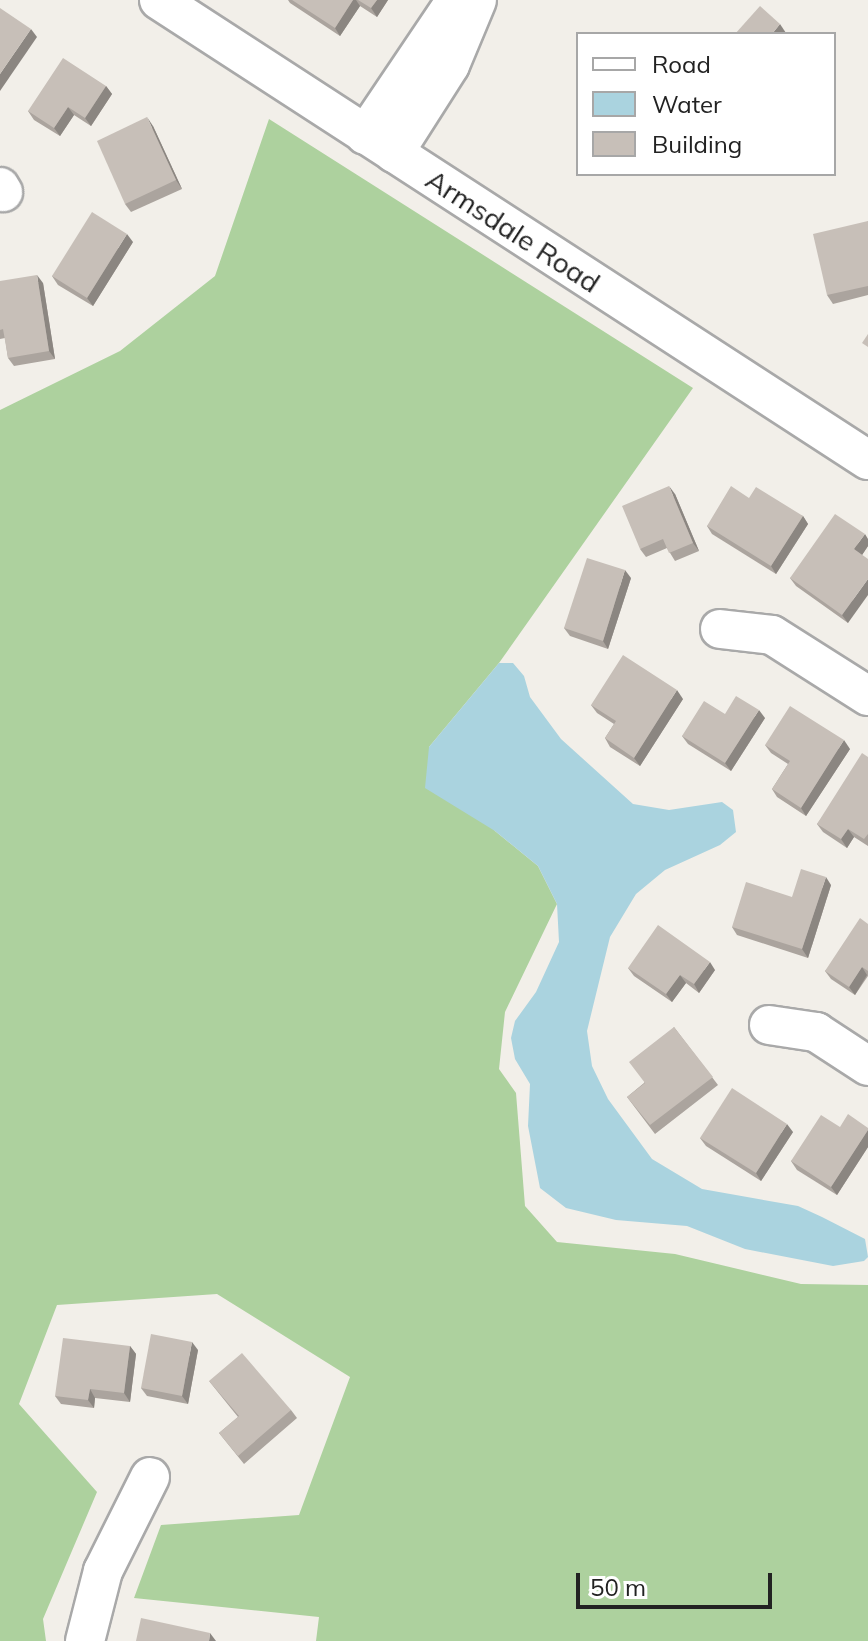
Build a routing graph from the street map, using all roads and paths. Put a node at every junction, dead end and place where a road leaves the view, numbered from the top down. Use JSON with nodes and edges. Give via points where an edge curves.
{"nodes":[{"id":1,"x":159,"y":0,"type":"edge"},
{"id":2,"x":456,"y":0,"type":"edge"},
{"id":3,"x":477,"y":0,"type":"edge"},
{"id":4,"x":379,"y":144,"type":"junction"},
{"id":5,"x":868,"y":460,"type":"edge"},
{"id":6,"x":720,"y":629,"type":"dead end"},
{"id":7,"x":868,"y":696,"type":"edge"},
{"id":8,"x":769,"y":1025,"type":"dead end"},
{"id":9,"x":868,"y":1066,"type":"edge"},
{"id":10,"x":150,"y":1477,"type":"dead end"},
{"id":11,"x":85,"y":1641,"type":"edge"}],
"edges":[{"from":1,"to":4,"type":"street","name":"Armsdale Road"},
{"from":2,"to":4,"type":"street"},
{"from":3,"to":4,"type":"street","via":[[450,65]]},
{"from":4,"to":5,"type":"street","name":"Armsdale Road"},
{"from":6,"to":7,"type":"street","via":[[772,635]]},
{"from":8,"to":9,"type":"street","via":[[816,1032]]},
{"from":10,"to":11,"type":"street","via":[[103,1571]]}]}
